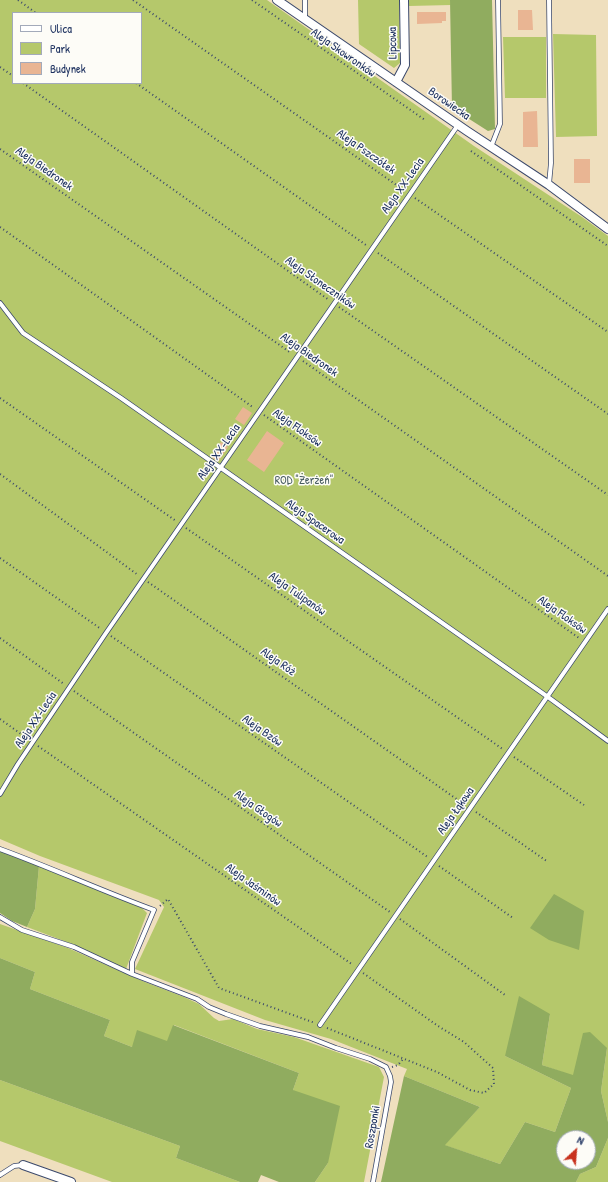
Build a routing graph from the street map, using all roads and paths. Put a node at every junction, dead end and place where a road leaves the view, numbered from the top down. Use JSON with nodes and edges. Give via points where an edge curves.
{"nodes":[{"id":1,"x":18,"y":0,"type":"edge"},
{"id":2,"x":133,"y":0,"type":"edge"},
{"id":3,"x":252,"y":0,"type":"edge"},
{"id":4,"x":276,"y":0,"type":"edge"},
{"id":5,"x":305,"y":0,"type":"edge"},
{"id":6,"x":404,"y":0,"type":"edge"},
{"id":7,"x":498,"y":0,"type":"edge"},
{"id":8,"x":549,"y":0,"type":"edge"},
{"id":9,"x":35,"y":12,"type":"edge"},
{"id":10,"x":305,"y":20,"type":"junction"},
{"id":11,"x":0,"y":67,"type":"edge"},
{"id":12,"x":12,"y":75,"type":"edge"},
{"id":13,"x":396,"y":82,"type":"junction"},
{"id":14,"x":24,"y":84,"type":"edge"},
{"id":15,"x":425,"y":120,"type":"dead end"},
{"id":16,"x":458,"y":124,"type":"junction"},
{"id":17,"x":491,"y":147,"type":"junction"},
{"id":18,"x":0,"y":149,"type":"edge"},
{"id":19,"x":471,"y":151,"type":"dead end"},
{"id":20,"x":549,"y":185,"type":"junction"},
{"id":21,"x":409,"y":194,"type":"junction"},
{"id":22,"x":0,"y":227,"type":"edge"},
{"id":23,"x":608,"y":229,"type":"edge"},
{"id":24,"x":608,"y":246,"type":"edge"},
{"id":25,"x":0,"y":304,"type":"edge"},
{"id":26,"x":334,"y":304,"type":"junction"},
{"id":27,"x":608,"y":332,"type":"edge"},
{"id":28,"x":297,"y":357,"type":"junction"},
{"id":29,"x":0,"y":398,"type":"edge"},
{"id":30,"x":259,"y":412,"type":"junction"},
{"id":31,"x":220,"y":467,"type":"junction"},
{"id":32,"x":0,"y":474,"type":"edge"},
{"id":33,"x":608,"y":495,"type":"edge"},
{"id":34,"x":182,"y":525,"type":"junction"},
{"id":35,"x":0,"y":558,"type":"edge"},
{"id":36,"x":608,"y":576,"type":"edge"},
{"id":37,"x":144,"y":579,"type":"junction"},
{"id":38,"x":608,"y":609,"type":"edge"},
{"id":39,"x":106,"y":633,"type":"junction"},
{"id":40,"x":0,"y":638,"type":"edge"},
{"id":41,"x":585,"y":642,"type":"junction"},
{"id":42,"x":69,"y":688,"type":"junction"},
{"id":43,"x":548,"y":697,"type":"junction"},
{"id":44,"x":0,"y":719,"type":"edge"},
{"id":45,"x":608,"y":741,"type":"edge"},
{"id":46,"x":33,"y":743,"type":"junction"},
{"id":47,"x":509,"y":754,"type":"junction"},
{"id":48,"x":0,"y":794,"type":"edge"},
{"id":49,"x":584,"y":805,"type":"dead end"},
{"id":50,"x":470,"y":808,"type":"junction"},
{"id":51,"x":0,"y":848,"type":"edge"},
{"id":52,"x":434,"y":862,"type":"junction"},
{"id":53,"x":548,"y":862,"type":"dead end"},
{"id":54,"x":154,"y":910,"type":"junction"},
{"id":55,"x":395,"y":915,"type":"junction"},
{"id":56,"x":0,"y":917,"type":"edge"},
{"id":57,"x":513,"y":918,"type":"dead end"},
{"id":58,"x":358,"y":969,"type":"junction"},
{"id":59,"x":132,"y":974,"type":"junction"},
{"id":60,"x":505,"y":995,"type":"dead end"},
{"id":61,"x":320,"y":1025,"type":"junction"},
{"id":62,"x":404,"y":1058,"type":"junction"},
{"id":63,"x":390,"y":1076,"type":"junction"},
{"id":64,"x":23,"y":1165,"type":"joint"},
{"id":65,"x":0,"y":1174,"type":"edge"},
{"id":66,"x":71,"y":1182,"type":"edge"},
{"id":67,"x":373,"y":1182,"type":"edge"}],
"edges":[{"from":1,"to":9,"type":"path"},
{"from":2,"to":21,"type":"path","name":"Aleja Pszczółek"},
{"from":3,"to":15,"type":"path","name":"Aleja Skowronków"},
{"from":4,"to":10,"type":"street","name":"Borowiecka"},
{"from":5,"to":10,"type":"lane"},
{"from":6,"to":13,"type":"street","name":"Lipcowa","via":[[405,66]]},
{"from":7,"to":17,"type":"lane","via":[[500,124]]},
{"from":8,"to":20,"type":"lane"},
{"from":10,"to":13,"type":"street","name":"Borowiecka"},
{"from":11,"to":12,"type":"path"},
{"from":13,"to":16,"type":"street","name":"Borowiecka"},
{"from":14,"to":26,"type":"path","name":"Aleja Słoneczników"},
{"from":16,"to":17,"type":"street","name":"Borowiecka"},
{"from":16,"to":21,"type":"lane","name":"Aleja XX-Lecia"},
{"from":17,"to":20,"type":"street","name":"Borowiecka"},
{"from":18,"to":28,"type":"path","name":"Aleja Biedronek"},
{"from":19,"to":24,"type":"path"},
{"from":20,"to":23,"type":"street","name":"Borowiecka"},
{"from":21,"to":26,"type":"lane","name":"Aleja XX-Lecia"},
{"from":21,"to":27,"type":"path","name":"Aleja Pszczółek"},
{"from":22,"to":30,"type":"path","name":"Aleja Floksów"},
{"from":25,"to":31,"type":"lane","name":"Aleja Spacerowa","via":[[23,333]]},
{"from":26,"to":28,"type":"lane","name":"Aleja XX-Lecia"},
{"from":26,"to":33,"type":"path","name":"Aleja Słoneczników"},
{"from":28,"to":30,"type":"lane","name":"Aleja XX-Lecia"},
{"from":28,"to":36,"type":"path","name":"Aleja Biedronek"},
{"from":29,"to":34,"type":"path","name":"Aleja Tulipanów"},
{"from":30,"to":31,"type":"lane","name":"Aleja XX-Lecia"},
{"from":30,"to":41,"type":"path","name":"Aleja Floksów"},
{"from":31,"to":34,"type":"lane","name":"Aleja XX-Lecia"},
{"from":31,"to":43,"type":"lane","name":"Aleja Spacerowa"},
{"from":32,"to":37,"type":"path","name":"Aleja Róż"},
{"from":34,"to":37,"type":"lane","name":"Aleja XX-Lecia"},
{"from":34,"to":47,"type":"path","name":"Aleja Tulipanów"},
{"from":35,"to":39,"type":"path","name":"Aleja Bzów"},
{"from":37,"to":39,"type":"lane","name":"Aleja XX-Lecia"},
{"from":37,"to":50,"type":"path","name":"Aleja Róż"},
{"from":38,"to":41,"type":"lane","name":"Aleja Łąkowa"},
{"from":39,"to":42,"type":"lane","name":"Aleja XX-Lecia"},
{"from":39,"to":52,"type":"path","name":"Aleja Bzów"},
{"from":40,"to":42,"type":"path","name":"Aleja Głogów"},
{"from":41,"to":43,"type":"lane","name":"Aleja Łąkowa"},
{"from":42,"to":46,"type":"lane","name":"Aleja XX-Lecia"},
{"from":42,"to":55,"type":"path","name":"Aleja Głogów"},
{"from":43,"to":45,"type":"lane","name":"Aleja Spacerowa"},
{"from":43,"to":47,"type":"lane","name":"Aleja Łąkowa"},
{"from":44,"to":46,"type":"path","name":"Aleja Jaśminów"},
{"from":46,"to":48,"type":"lane","name":"Aleja XX-Lecia"},
{"from":46,"to":58,"type":"path","name":"Aleja Jaśminów"},
{"from":47,"to":49,"type":"path","name":"Aleja Tulipanów"},
{"from":47,"to":50,"type":"lane","name":"Aleja Łąkowa"},
{"from":50,"to":52,"type":"lane","name":"Aleja Łąkowa"},
{"from":50,"to":53,"type":"path","name":"Aleja Róż"},
{"from":51,"to":54,"type":"lane"},
{"from":52,"to":55,"type":"lane","name":"Aleja Łąkowa"},
{"from":52,"to":57,"type":"path","name":"Aleja Bzów"},
{"from":54,"to":59,"type":"lane","via":[[132,962]]},
{"from":54,"to":61,"type":"path","via":[[168,899],[219,988]]},
{"from":55,"to":58,"type":"lane","name":"Aleja Łąkowa"},
{"from":55,"to":60,"type":"path","name":"Aleja Głogów"},
{"from":56,"to":59,"type":"lane","via":[[22,930],[74,947]]},
{"from":58,"to":61,"type":"lane","name":"Aleja Łąkowa"},
{"from":58,"to":62,"type":"path","name":"Aleja Jaśminów","via":[[464,1042],[493,1068],[494,1084],[484,1093],[470,1090]]},
{"from":59,"to":63,"type":"lane","via":[[187,994],[219,1011],[260,1026],[308,1037],[370,1059],[386,1067]]},
{"from":61,"to":62,"type":"path"},
{"from":62,"to":63,"type":"path","via":[[398,1065],[393,1066]]},
{"from":63,"to":67,"type":"lane","name":"Roszponki"},
{"from":64,"to":65,"type":"lane","via":[[14,1166]]},
{"from":64,"to":66,"type":"street"}]}
